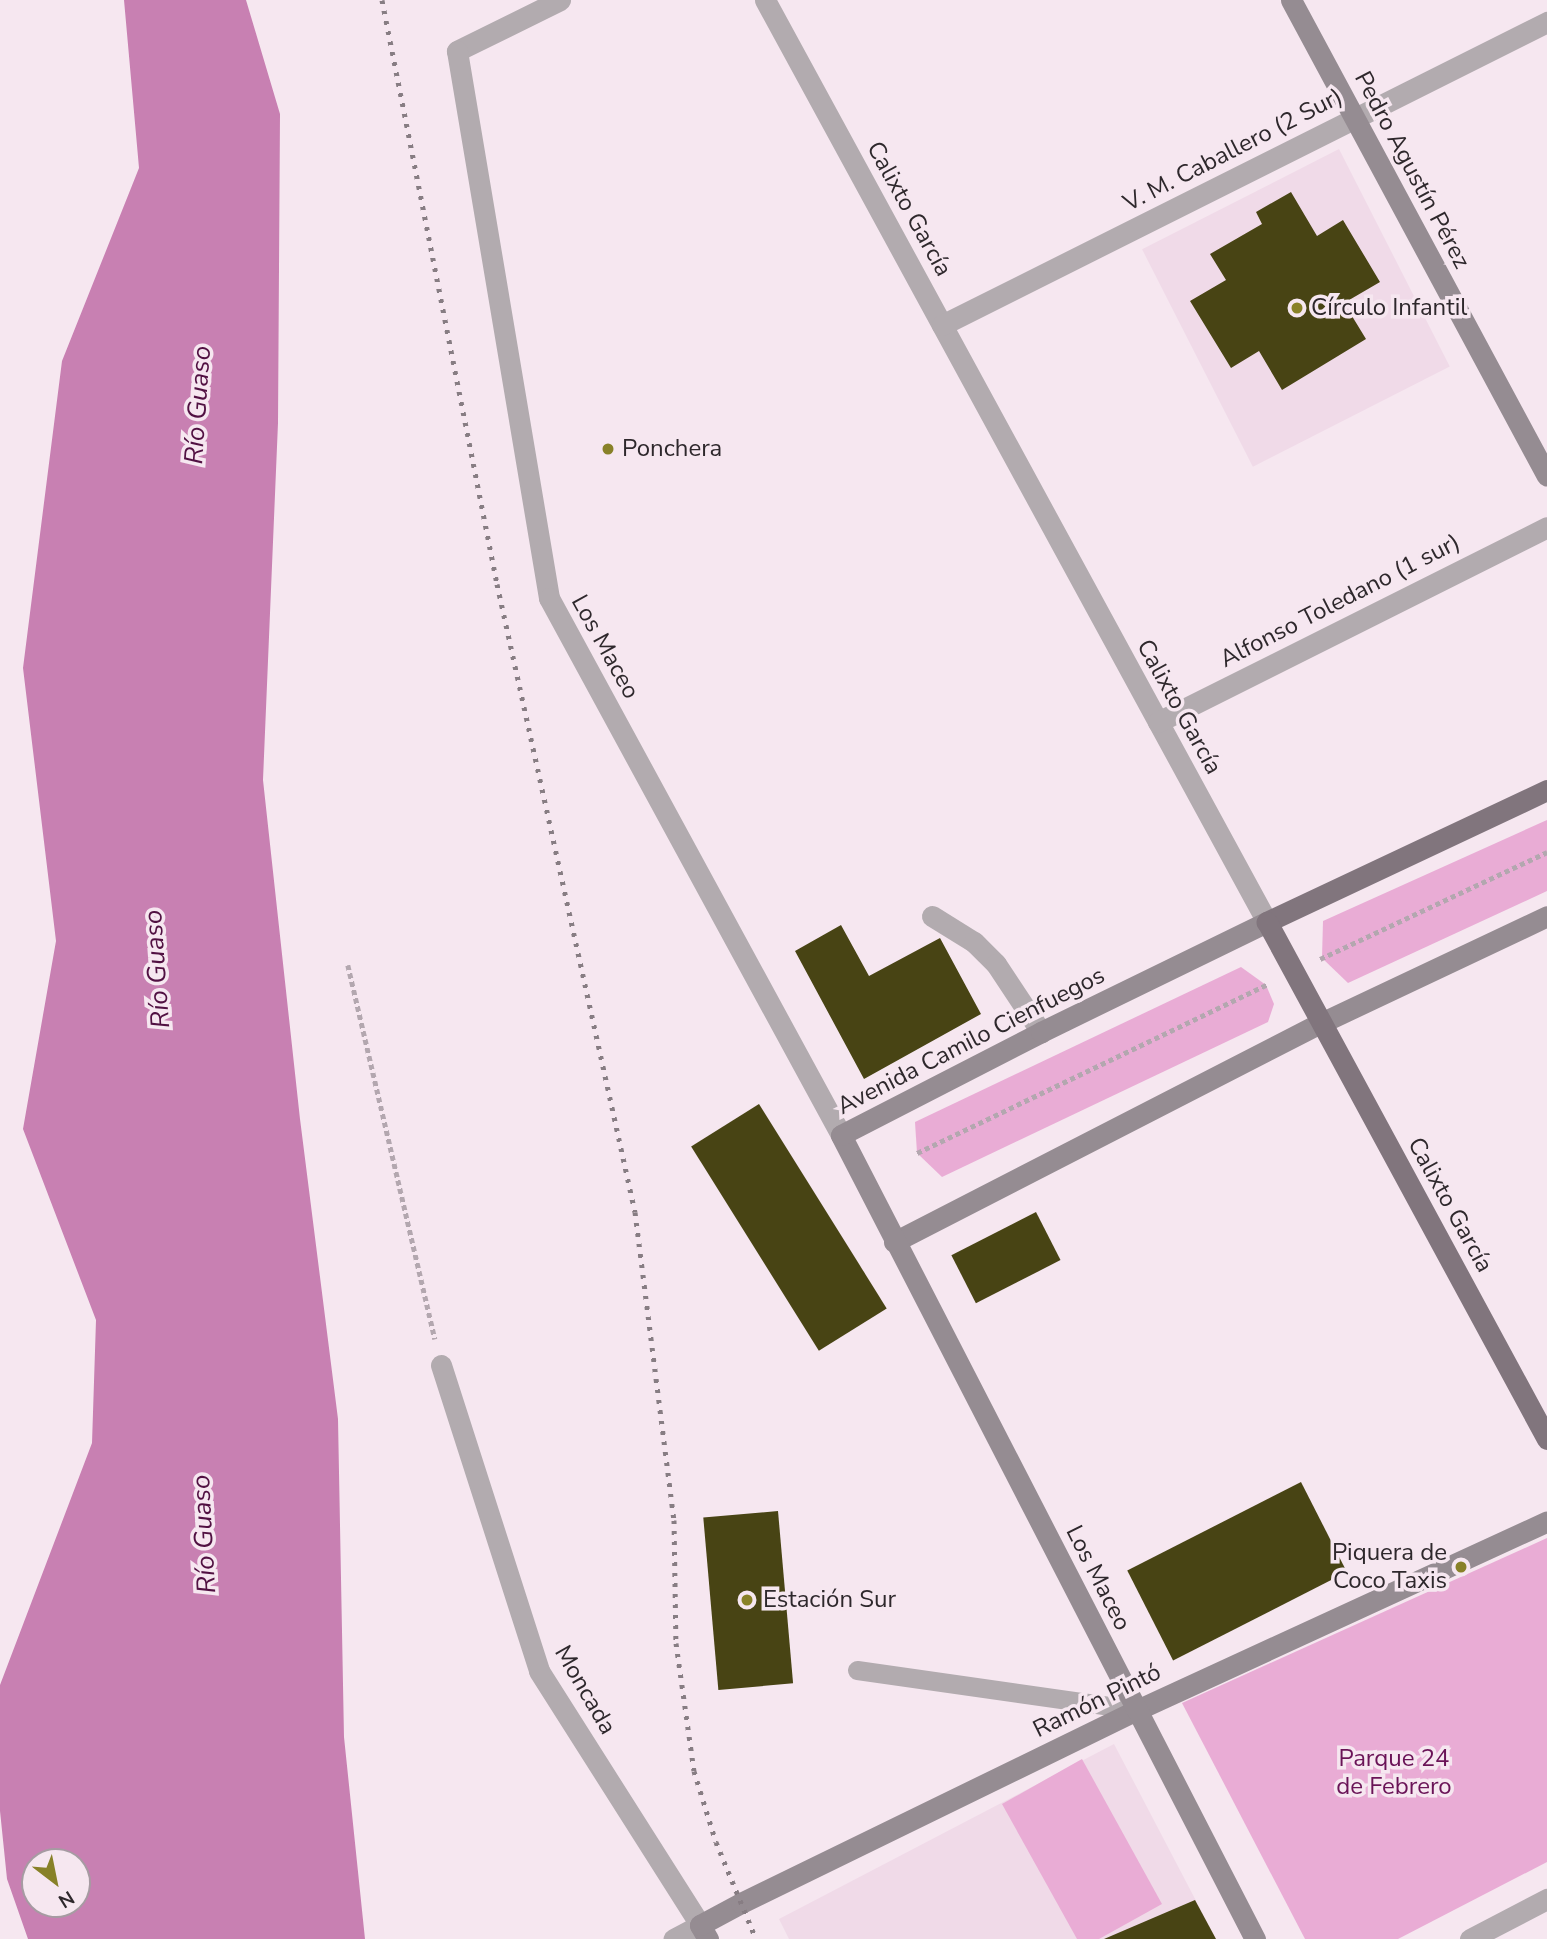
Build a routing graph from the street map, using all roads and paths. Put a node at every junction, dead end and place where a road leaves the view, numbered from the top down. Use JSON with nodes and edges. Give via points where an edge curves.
{"nodes":[{"id":1,"x":560,"y":0,"type":"edge"},
{"id":2,"x":765,"y":0,"type":"edge"},
{"id":3,"x":1291,"y":0,"type":"edge"},
{"id":4,"x":1547,"y":22,"type":"edge"},
{"id":5,"x":1354,"y":118,"type":"junction"},
{"id":6,"x":942,"y":325,"type":"junction"},
{"id":7,"x":1547,"y":476,"type":"edge"},
{"id":8,"x":1547,"y":527,"type":"edge"},
{"id":9,"x":1157,"y":722,"type":"junction"},
{"id":10,"x":1547,"y":790,"type":"edge"},
{"id":11,"x":1547,"y":852,"type":"edge"},
{"id":12,"x":932,"y":916,"type":"dead end"},
{"id":13,"x":1547,"y":916,"type":"edge"},
{"id":14,"x":1267,"y":922,"type":"junction"},
{"id":15,"x":348,"y":965,"type":"dead end"},
{"id":16,"x":1293,"y":972,"type":"junction"},
{"id":17,"x":1321,"y":1023,"type":"junction"},
{"id":18,"x":1041,"y":1032,"type":"junction"},
{"id":19,"x":841,"y":1135,"type":"junction"},
{"id":20,"x":917,"y":1153,"type":"dead end"},
{"id":21,"x":894,"y":1242,"type":"junction"},
{"id":22,"x":441,"y":1365,"type":"joint"},
{"id":23,"x":1547,"y":1439,"type":"edge"},
{"id":24,"x":1547,"y":1521,"type":"edge"},
{"id":25,"x":857,"y":1671,"type":"dead end"},
{"id":26,"x":1137,"y":1710,"type":"junction"},
{"id":27,"x":1547,"y":1899,"type":"edge"},
{"id":28,"x":704,"y":1932,"type":"edge"},
{"id":29,"x":674,"y":1939,"type":"edge"},
{"id":30,"x":1255,"y":1939,"type":"edge"},
{"id":31,"x":1470,"y":1939,"type":"edge"}],
"edges":[{"from":1,"to":19,"type":"street","name":"Los Maceo","via":[[457,51],[549,598]]},
{"from":2,"to":6,"type":"street","name":"Calixto García"},
{"from":3,"to":5,"type":"main road","name":"Pedro Agustín Pérez"},
{"from":4,"to":5,"type":"street","name":"V. M. Caballero (2 Sur)"},
{"from":5,"to":6,"type":"street","name":"V. M. Caballero (2 Sur)"},
{"from":5,"to":7,"type":"main road","name":"Pedro Agustín Pérez"},
{"from":6,"to":9,"type":"street","name":"Calixto García"},
{"from":8,"to":9,"type":"street","name":"Alfonso Toledano (1 sur)"},
{"from":9,"to":14,"type":"street","name":"Calixto García"},
{"from":10,"to":14,"type":"main road","name":"Avenida Camilo Cienfuegos"},
{"from":11,"to":16,"type":"path"},
{"from":12,"to":18,"type":"street","via":[[974,942],[996,964]]},
{"from":13,"to":17,"type":"main road"},
{"from":14,"to":16,"type":"main road","name":"Calixto García"},
{"from":14,"to":18,"type":"main road","name":"Avenida Camilo Cienfuegos"},
{"from":15,"to":22,"type":"path"},
{"from":16,"to":17,"type":"main road","name":"Calixto García"},
{"from":16,"to":20,"type":"path"},
{"from":17,"to":21,"type":"main road"},
{"from":17,"to":23,"type":"main road","name":"Calixto García"},
{"from":18,"to":19,"type":"main road","name":"Avenida Camilo Cienfuegos"},
{"from":19,"to":21,"type":"main road","name":"Avenida Camilo Cienfuegos"},
{"from":21,"to":26,"type":"main road","name":"Los Maceo"},
{"from":22,"to":28,"type":"street","name":"Moncada","via":[[539,1671]]},
{"from":24,"to":26,"type":"main road","name":"Ramón Pintó"},
{"from":25,"to":26,"type":"lane"},
{"from":26,"to":28,"type":"main road","name":"Ramón Pintó"},
{"from":26,"to":30,"type":"main road","name":"Los Maceo"},
{"from":27,"to":31,"type":"street"},
{"from":28,"to":29,"type":"street","name":"Ramón Pintó"}]}
